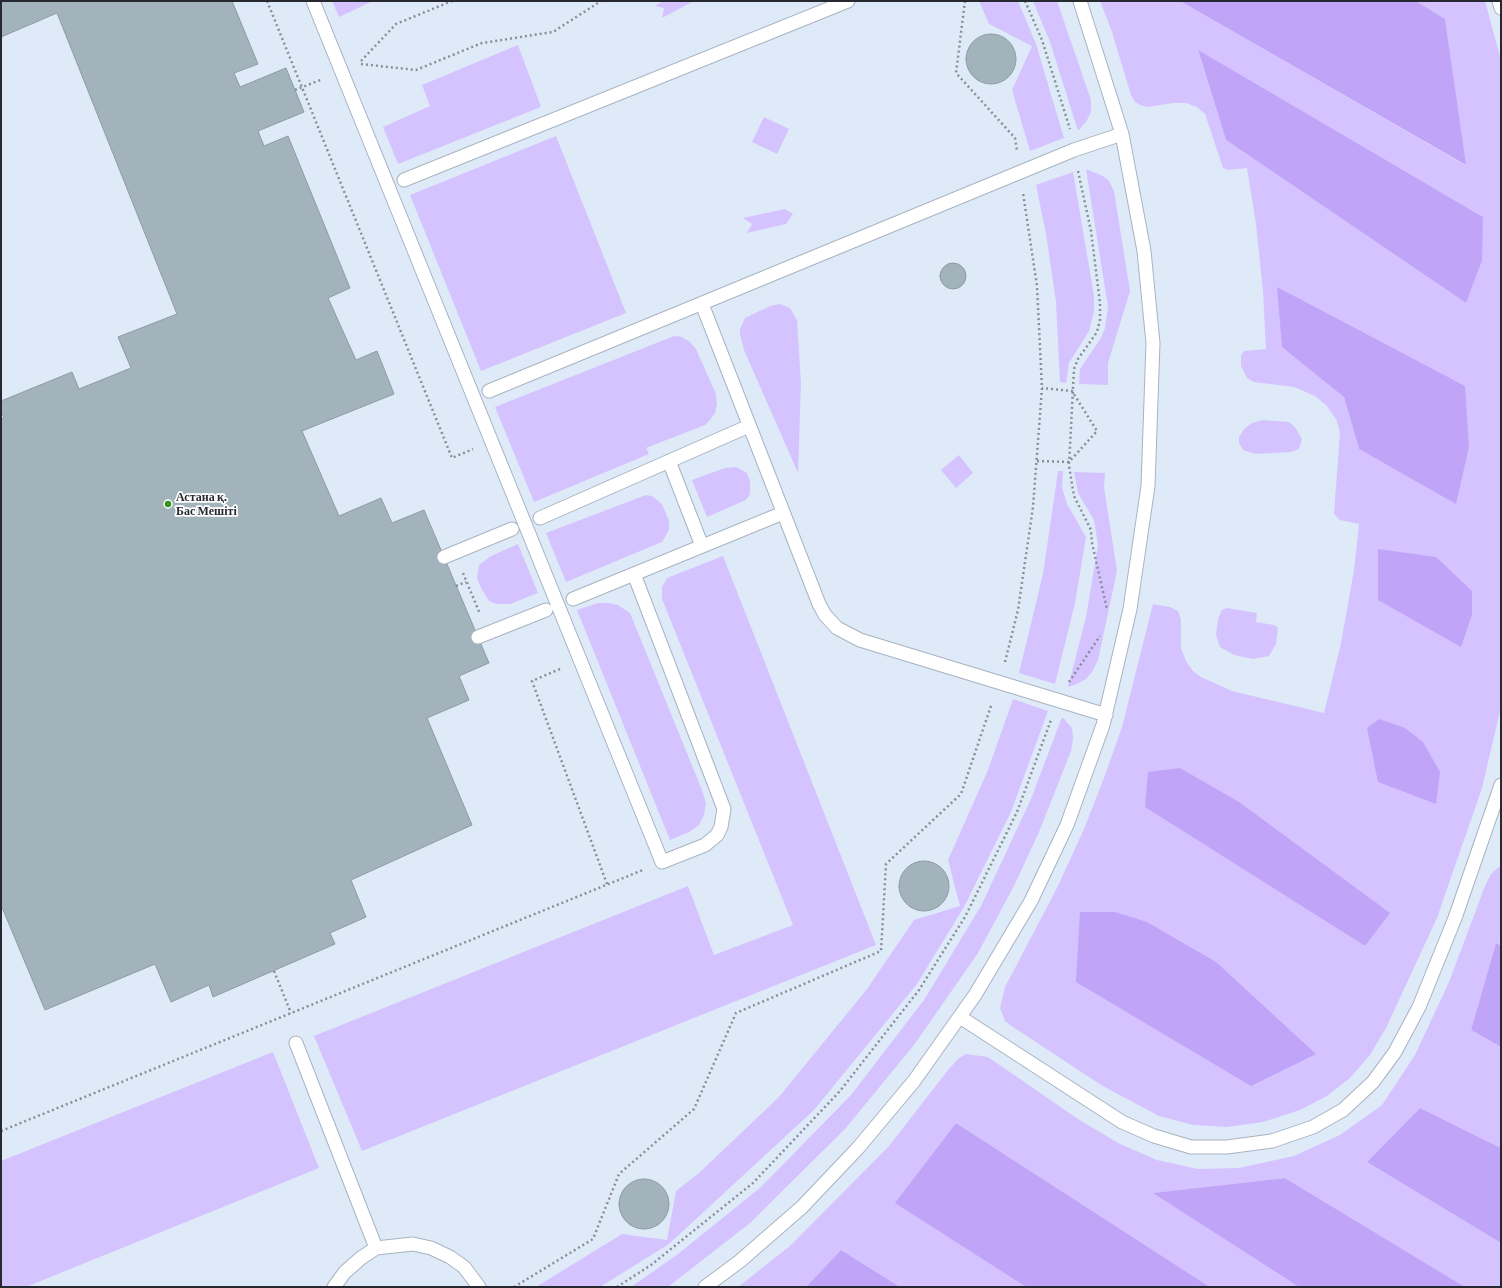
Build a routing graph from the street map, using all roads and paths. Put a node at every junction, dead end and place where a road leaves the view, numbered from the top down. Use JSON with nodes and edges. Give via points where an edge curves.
{"nodes":[{"id":1,"x":267,"y":1,"type":"edge"},
{"id":2,"x":313,"y":1,"type":"edge"},
{"id":3,"x":452,"y":1,"type":"edge"},
{"id":4,"x":601,"y":1,"type":"edge"},
{"id":5,"x":848,"y":1,"type":"edge"},
{"id":6,"x":965,"y":1,"type":"edge"},
{"id":7,"x":1080,"y":1,"type":"edge"},
{"id":8,"x":1499,"y":1,"type":"edge"},
{"id":9,"x":1501,"y":8,"type":"edge"},
{"id":10,"x":1122,"y":134,"type":"junction"},
{"id":11,"x":1021,"y":172,"type":"junction"},
{"id":12,"x":404,"y":180,"type":"dead end"},
{"id":13,"x":702,"y":304,"type":"junction"},
{"id":14,"x":1042,"y":388,"type":"junction"},
{"id":15,"x":489,"y":391,"type":"dead end"},
{"id":16,"x":750,"y":426,"type":"junction"},
{"id":17,"x":491,"y":441,"type":"junction"},
{"id":18,"x":669,"y":461,"type":"junction"},
{"id":19,"x":1036,"y":461,"type":"junction"},
{"id":20,"x":783,"y":513,"type":"junction"},
{"id":21,"x":540,"y":518,"type":"dead end"},
{"id":22,"x":512,"y":529,"type":"dead end"},
{"id":23,"x":702,"y":546,"type":"junction"},
{"id":24,"x":449,"y":555,"type":"joint"},
{"id":25,"x":634,"y":574,"type":"junction"},
{"id":26,"x":466,"y":582,"type":"junction"},
{"id":27,"x":456,"y":586,"type":"dead end"},
{"id":28,"x":573,"y":599,"type":"dead end"},
{"id":29,"x":546,"y":610,"type":"dead end"},
{"id":30,"x":483,"y":635,"type":"joint"},
{"id":31,"x":580,"y":661,"type":"junction"},
{"id":32,"x":999,"y":683,"type":"junction"},
{"id":33,"x":1106,"y":715,"type":"junction"},
{"id":34,"x":1501,"y":785,"type":"edge"},
{"id":35,"x":662,"y":862,"type":"junction"},
{"id":36,"x":607,"y":884,"type":"junction"},
{"id":37,"x":274,"y":970,"type":"dead end"},
{"id":38,"x":291,"y":1013,"type":"junction"},
{"id":39,"x":960,"y":1017,"type":"junction"},
{"id":40,"x":296,"y":1043,"type":"dead end"},
{"id":41,"x":1,"y":1131,"type":"edge"},
{"id":42,"x":376,"y":1248,"type":"junction"},
{"id":43,"x":334,"y":1287,"type":"edge"},
{"id":44,"x":479,"y":1287,"type":"edge"},
{"id":45,"x":514,"y":1287,"type":"edge"},
{"id":46,"x":705,"y":1287,"type":"edge"}],
"edges":[{"from":1,"to":17,"type":"path","via":[[452,458]]},
{"from":2,"to":17,"type":"lane"},
{"from":3,"to":4,"type":"path","via":[[396,24],[358,64],[416,70],[482,43],[553,32]]},
{"from":5,"to":12,"type":"lane"},
{"from":6,"to":11,"type":"path","via":[[956,73],[1015,138]]},
{"from":7,"to":10,"type":"lane"},
{"from":8,"to":9,"type":"lane"},
{"from":10,"to":11,"type":"lane"},
{"from":10,"to":33,"type":"lane","via":[[1144,251],[1153,343],[1148,486],[1130,609]]},
{"from":11,"to":13,"type":"lane"},
{"from":11,"to":14,"type":"path","via":[[1037,286]]},
{"from":13,"to":15,"type":"lane"},
{"from":13,"to":16,"type":"lane"},
{"from":14,"to":19,"type":"path"},
{"from":14,"to":19,"type":"path","via":[[1072,391],[1098,430],[1069,462]]},
{"from":16,"to":18,"type":"lane"},
{"from":16,"to":20,"type":"lane"},
{"from":17,"to":31,"type":"lane"},
{"from":18,"to":21,"type":"lane"},
{"from":18,"to":23,"type":"lane"},
{"from":19,"to":32,"type":"path","via":[[1033,507],[1018,610]]},
{"from":20,"to":23,"type":"lane"},
{"from":20,"to":32,"type":"lane","via":[[818,604],[837,628],[860,640]]},
{"from":22,"to":24,"type":"lane"},
{"from":23,"to":25,"type":"lane"},
{"from":24,"to":26,"type":"path"},
{"from":25,"to":28,"type":"lane"},
{"from":25,"to":35,"type":"lane","via":[[724,809],[721,827],[705,845]]},
{"from":26,"to":27,"type":"path"},
{"from":26,"to":30,"type":"path"},
{"from":29,"to":30,"type":"lane"},
{"from":31,"to":35,"type":"lane"},
{"from":31,"to":36,"type":"path","via":[[532,681]]},
{"from":32,"to":33,"type":"lane"},
{"from":32,"to":45,"type":"path","via":[[961,794],[886,864],[881,951],[736,1013],[694,1109],[619,1174],[593,1239]]},
{"from":33,"to":39,"type":"lane","via":[[1067,825],[1031,901]]},
{"from":34,"to":39,"type":"lane","via":[[1455,918],[1419,1007],[1395,1052],[1373,1082],[1343,1110],[1312,1126],[1272,1141],[1227,1147],[1191,1147],[1154,1136],[1122,1122]]},
{"from":35,"to":36,"type":"path"},
{"from":36,"to":38,"type":"path"},
{"from":37,"to":38,"type":"path"},
{"from":38,"to":41,"type":"path"},
{"from":39,"to":46,"type":"lane","via":[[914,1081],[858,1148],[802,1206],[740,1261]]},
{"from":40,"to":42,"type":"lane"},
{"from":42,"to":43,"type":"lane","via":[[345,1272]]},
{"from":42,"to":44,"type":"lane","via":[[412,1244],[430,1248],[464,1267]]}]}
